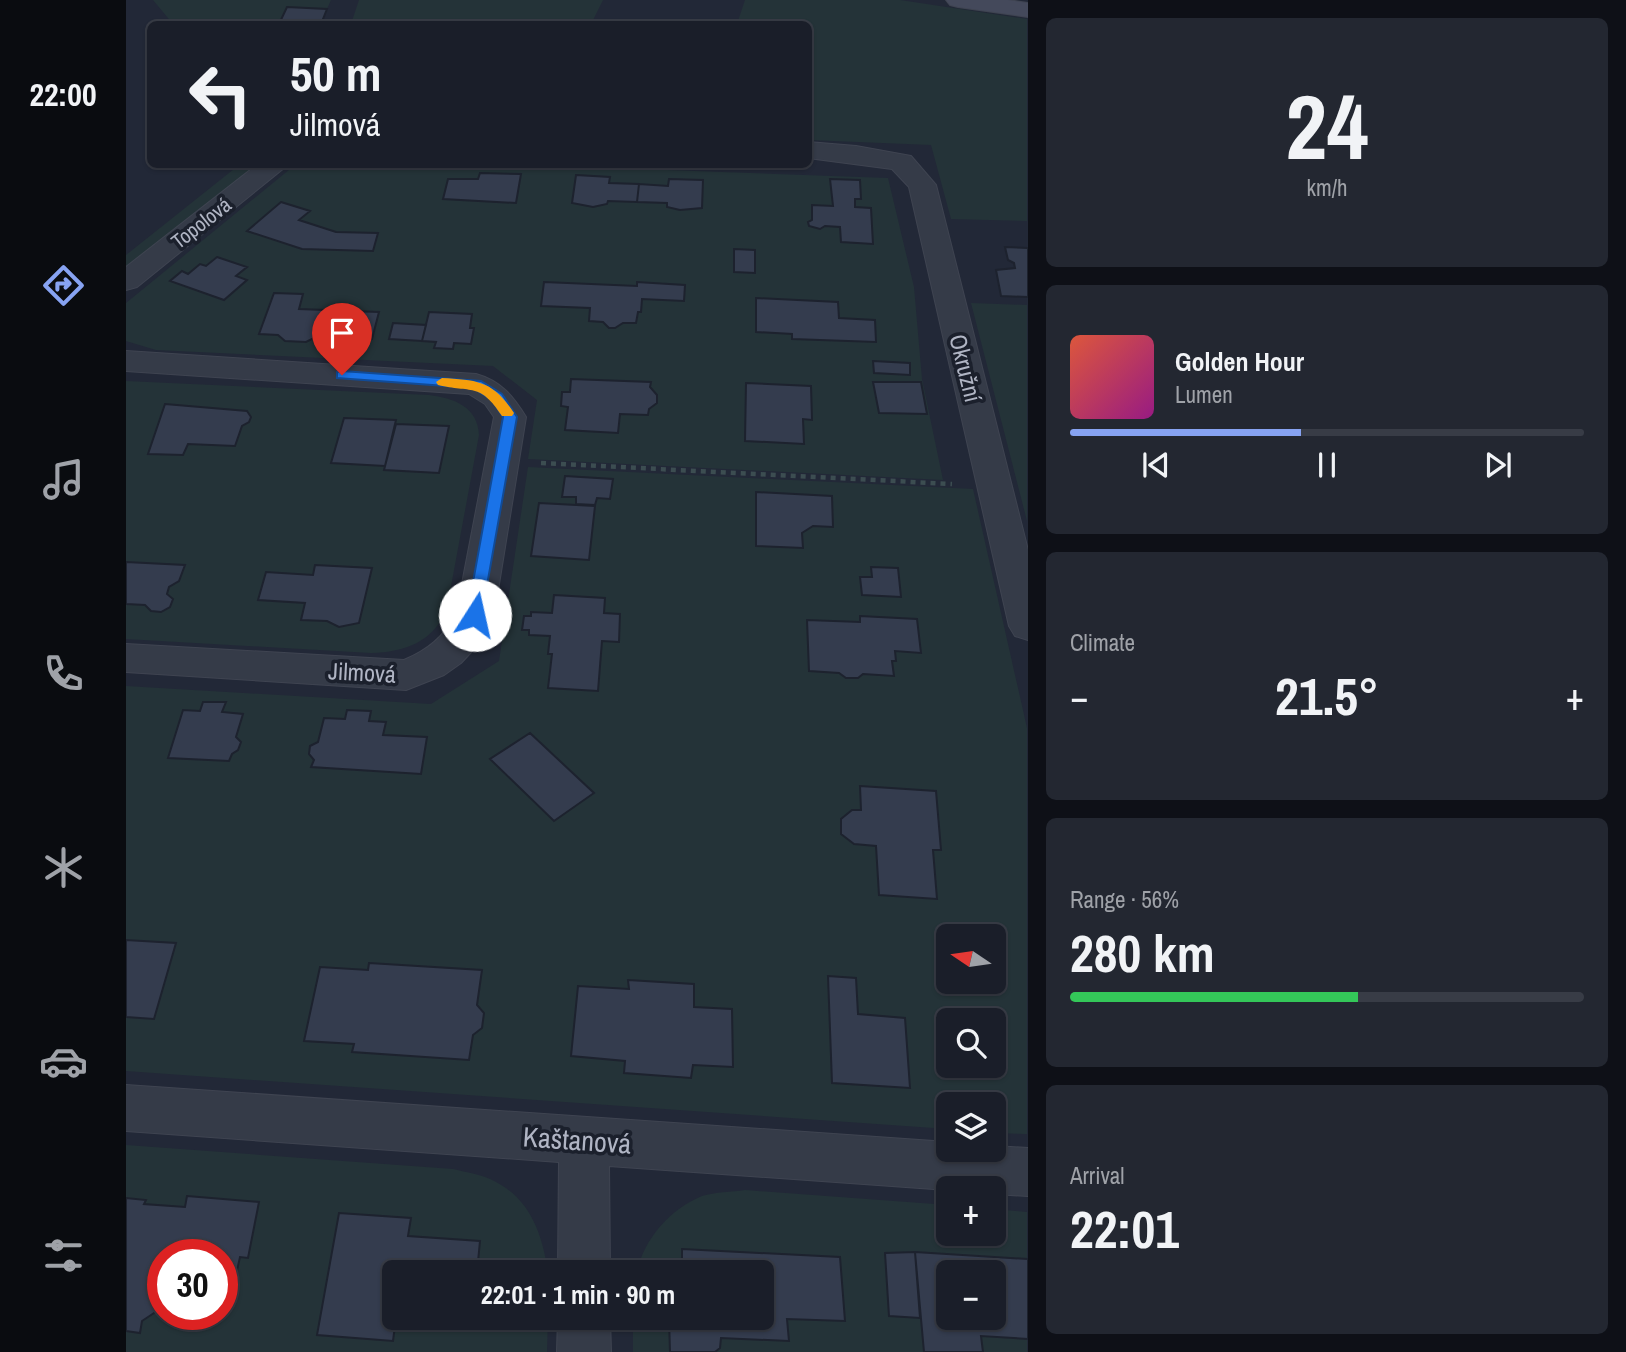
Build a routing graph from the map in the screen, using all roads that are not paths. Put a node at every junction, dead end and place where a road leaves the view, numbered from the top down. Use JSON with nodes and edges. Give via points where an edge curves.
{"nodes":[{"id":1,"x":958,"y":0,"type":"edge"},
{"id":2,"x":1027,"y":10,"type":"edge"},
{"id":3,"x":812,"y":150,"type":"edge"},
{"id":4,"x":271,"y":168,"type":"edge"},
{"id":5,"x":126,"y":281,"type":"edge"},
{"id":6,"x":126,"y":361,"type":"edge"},
{"id":7,"x":1027,"y":626,"type":"edge"},
{"id":8,"x":126,"y":658,"type":"edge"},
{"id":9,"x":126,"y":1108,"type":"edge"},
{"id":10,"x":584,"y":1140,"type":"junction"},
{"id":11,"x":1027,"y":1172,"type":"edge"},
{"id":12,"x":584,"y":1260,"type":"edge"},
{"id":13,"x":584,"y":1330,"type":"edge"},
{"id":14,"x":583,"y":1352,"type":"edge"}],
"edges":[{"from":1,"to":2,"type":"main road"},
{"from":3,"to":7,"type":"street","name":"Okružní","via":[[901,162],[922,185]]},
{"from":4,"to":5,"type":"street","name":"Topolová"},
{"from":6,"to":8,"type":"street","name":"Jilmová","via":[[476,384],[497,397],[510,417],[475,615],[460,642],[438,663],[406,675]]},
{"from":9,"to":10,"type":"street","name":"Kaštanová"},
{"from":10,"to":11,"type":"street","name":"Kaštanová"},
{"from":10,"to":12,"type":"street"},
{"from":13,"to":14,"type":"street"}]}
